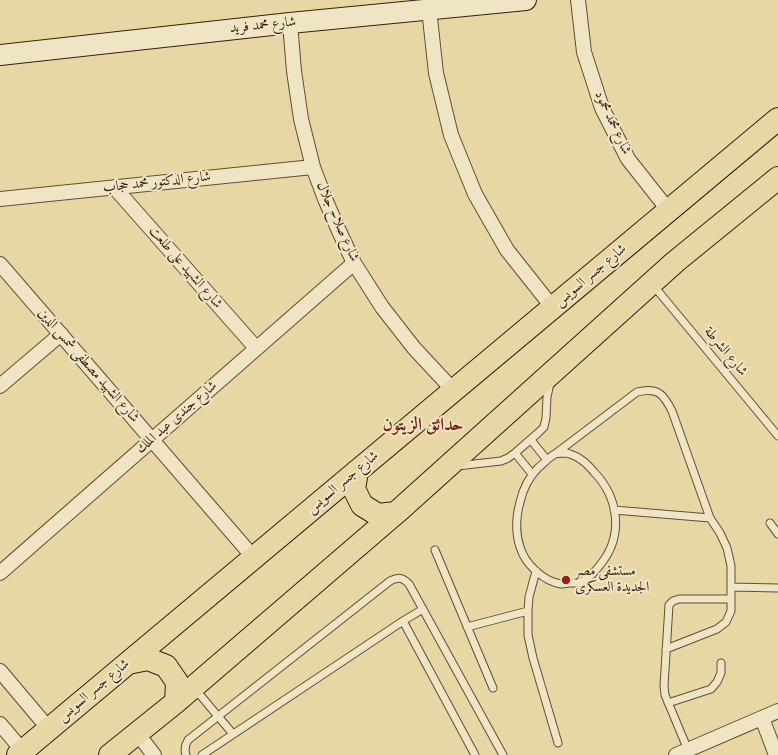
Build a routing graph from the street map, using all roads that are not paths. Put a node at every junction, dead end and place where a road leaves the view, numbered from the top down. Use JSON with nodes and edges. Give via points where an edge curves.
{"nodes":[{"id":1,"x":526,"y":0,"type":"edge"},
{"id":2,"x":578,"y":0,"type":"edge"},
{"id":3,"x":429,"y":9,"type":"junction"},
{"id":4,"x":290,"y":23,"type":"junction"},
{"id":5,"x":0,"y":55,"type":"edge"},
{"id":6,"x":778,"y":119,"type":"edge"},
{"id":7,"x":314,"y":166,"type":"junction"},
{"id":8,"x":778,"y":178,"type":"edge"},
{"id":9,"x":114,"y":187,"type":"junction"},
{"id":10,"x":0,"y":199,"type":"edge"},
{"id":11,"x":669,"y":211,"type":"junction"},
{"id":12,"x":354,"y":262,"type":"junction"},
{"id":13,"x":0,"y":264,"type":"edge"},
{"id":14,"x":652,"y":283,"type":"junction"},
{"id":15,"x":553,"y":308,"type":"junction"},
{"id":16,"x":61,"y":334,"type":"junction"},
{"id":17,"x":256,"y":348,"type":"junction"},
{"id":18,"x":553,"y":372,"type":"junction"},
{"id":19,"x":0,"y":386,"type":"edge"},
{"id":20,"x":454,"y":391,"type":"junction"},
{"id":21,"x":778,"y":436,"type":"edge"},
{"id":22,"x":152,"y":440,"type":"junction"},
{"id":23,"x":530,"y":440,"type":"junction"},
{"id":24,"x":515,"y":453,"type":"junction"},
{"id":25,"x":555,"y":454,"type":"junction"},
{"id":26,"x":547,"y":460,"type":"junction"},
{"id":27,"x":447,"y":467,"type":"junction"},
{"id":28,"x":358,"y":471,"type":"junction"},
{"id":29,"x":532,"y":474,"type":"junction"},
{"id":30,"x":614,"y":510,"type":"junction"},
{"id":31,"x":396,"y":512,"type":"junction"},
{"id":32,"x":710,"y":518,"type":"junction"},
{"id":33,"x":770,"y":523,"type":"dead end"},
{"id":34,"x":778,"y":534,"type":"edge"},
{"id":35,"x":435,"y":550,"type":"dead end"},
{"id":36,"x":254,"y":558,"type":"junction"},
{"id":37,"x":536,"y":571,"type":"junction"},
{"id":38,"x":0,"y":573,"type":"edge"},
{"id":39,"x":731,"y":587,"type":"junction"},
{"id":40,"x":778,"y":588,"type":"edge"},
{"id":41,"x":731,"y":600,"type":"junction"},
{"id":42,"x":423,"y":609,"type":"junction"},
{"id":43,"x":528,"y":611,"type":"junction"},
{"id":44,"x":403,"y":621,"type":"junction"},
{"id":45,"x":467,"y":627,"type":"junction"},
{"id":46,"x":666,"y":649,"type":"junction"},
{"id":47,"x":128,"y":663,"type":"junction"},
{"id":48,"x":721,"y":663,"type":"dead end"},
{"id":49,"x":0,"y":671,"type":"edge"},
{"id":50,"x":193,"y":688,"type":"junction"},
{"id":51,"x":493,"y":688,"type":"dead end"},
{"id":52,"x":176,"y":702,"type":"junction"},
{"id":53,"x":668,"y":703,"type":"junction"},
{"id":54,"x":778,"y":711,"type":"edge"},
{"id":55,"x":217,"y":716,"type":"junction"},
{"id":56,"x":762,"y":718,"type":"junction"},
{"id":57,"x":0,"y":724,"type":"edge"},
{"id":58,"x":49,"y":729,"type":"junction"},
{"id":59,"x":137,"y":733,"type":"junction"},
{"id":60,"x":233,"y":734,"type":"junction"},
{"id":61,"x":558,"y":743,"type":"dead end"},
{"id":62,"x":682,"y":752,"type":"edge"},
{"id":63,"x":21,"y":753,"type":"edge"},
{"id":64,"x":110,"y":755,"type":"edge"},
{"id":65,"x":154,"y":755,"type":"edge"},
{"id":66,"x":186,"y":755,"type":"edge"},
{"id":67,"x":202,"y":755,"type":"edge"},
{"id":68,"x":475,"y":755,"type":"edge"},
{"id":69,"x":503,"y":755,"type":"edge"},
{"id":70,"x":776,"y":755,"type":"edge"}],
"edges":[{"from":1,"to":3,"type":"main road","name":"شارع محمد فريد"},
{"from":2,"to":11,"type":"street","name":"شارع محمد محمود","via":[[584,52],[602,108],[628,159]]},
{"from":3,"to":4,"type":"main road","name":"شارع محمد فريد"},
{"from":3,"to":15,"type":"street","via":[[436,73],[451,135],[475,194],[507,250]]},
{"from":4,"to":5,"type":"main road","name":"شارع محمد فريد"},
{"from":4,"to":7,"type":"street","name":"شارع صلاح جلال","via":[[300,112]]},
{"from":6,"to":11,"type":"main road","name":"شارع جسر السويس"},
{"from":7,"to":9,"type":"street","name":"شارع الدكتور محمد حجاب"},
{"from":7,"to":12,"type":"street","name":"شارع صلاح جلال","via":[[338,232]]},
{"from":8,"to":14,"type":"main road"},
{"from":9,"to":10,"type":"street","name":"شارع الدكتور محمد حجاب"},
{"from":9,"to":17,"type":"street","name":"شارع الشهيد على طلعت"},
{"from":11,"to":15,"type":"main road","name":"شارع جسر السويس"},
{"from":12,"to":17,"type":"street","name":"شارع جندى عبد الملك"},
{"from":12,"to":20,"type":"street","name":"شارع صلاح جلال","via":[[391,319]]},
{"from":13,"to":16,"type":"street","name":"شارع الشهيد مصطفى شمس الدين"},
{"from":14,"to":18,"type":"main road"},
{"from":14,"to":21,"type":"lane","name":"شارع الشرطة"},
{"from":15,"to":20,"type":"main road","name":"شارع جسر السويس"},
{"from":16,"to":19,"type":"street"},
{"from":16,"to":22,"type":"street","name":"شارع الشهيد مصطفى شمس الدين"},
{"from":17,"to":22,"type":"street","name":"شارع جندى عبد الملك"},
{"from":18,"to":23,"type":"lane","via":[[544,427]]},
{"from":18,"to":27,"type":"main road"},
{"from":20,"to":28,"type":"main road","name":"شارع جسر السويس"},
{"from":22,"to":36,"type":"street","name":"شارع الشهيد مصطفى شمس الدين"},
{"from":22,"to":38,"type":"street","name":"شارع جندى عبد الملك"},
{"from":23,"to":24,"type":"lane"},
{"from":23,"to":26,"type":"lane"},
{"from":24,"to":27,"type":"lane","via":[[501,461]]},
{"from":24,"to":29,"type":"lane"},
{"from":25,"to":26,"type":"lane"},
{"from":25,"to":30,"type":"lane","via":[[567,453],[576,456],[589,466],[610,494]]},
{"from":25,"to":32,"type":"lane","via":[[636,392],[659,392],[672,411]]},
{"from":26,"to":29,"type":"lane"},
{"from":27,"to":31,"type":"main road"},
{"from":28,"to":31,"type":"main road","via":[[354,489],[362,505],[378,515]]},
{"from":28,"to":36,"type":"main road","name":"شارع جسر السويس"},
{"from":29,"to":37,"type":"lane","via":[[522,493],[517,514],[517,535],[520,548]]},
{"from":30,"to":32,"type":"lane"},
{"from":30,"to":37,"type":"lane","via":[[616,527],[612,545],[605,560],[593,574],[580,582],[562,584]]},
{"from":31,"to":50,"type":"main road"},
{"from":32,"to":39,"type":"lane","via":[[727,548],[731,566]]},
{"from":33,"to":34,"type":"lane"},
{"from":35,"to":45,"type":"lane"},
{"from":36,"to":47,"type":"main road","name":"شارع جسر السويس"},
{"from":37,"to":43,"type":"lane"},
{"from":39,"to":40,"type":"lane"},
{"from":39,"to":41,"type":"lane"},
{"from":41,"to":46,"type":"lane","via":[[731,611],[726,622],[717,630]]},
{"from":41,"to":46,"type":"lane","via":[[673,601],[669,605]]},
{"from":42,"to":44,"type":"lane"},
{"from":42,"to":55,"type":"lane","via":[[410,584],[404,579],[396,578],[390,581]]},
{"from":42,"to":69,"type":"lane"},
{"from":43,"to":45,"type":"lane"},
{"from":43,"to":61,"type":"lane","via":[[528,635],[533,658]]},
{"from":44,"to":60,"type":"lane"},
{"from":44,"to":68,"type":"lane"},
{"from":45,"to":51,"type":"lane"},
{"from":46,"to":53,"type":"lane","via":[[664,686]]},
{"from":47,"to":52,"type":"main road","via":[[148,659],[166,666],[177,682]]},
{"from":47,"to":58,"type":"main road","name":"شارع جسر السويس"},
{"from":48,"to":53,"type":"lane","via":[[721,673],[711,688]]},
{"from":49,"to":58,"type":"street"},
{"from":50,"to":52,"type":"main road"},
{"from":50,"to":55,"type":"lane"},
{"from":52,"to":59,"type":"main road"},
{"from":53,"to":62,"type":"lane"},
{"from":54,"to":56,"type":"street"},
{"from":55,"to":60,"type":"lane"},
{"from":55,"to":66,"type":"lane","via":[[188,740],[185,746]]},
{"from":56,"to":62,"type":"street"},
{"from":56,"to":70,"type":"street"},
{"from":57,"to":63,"type":"street"},
{"from":58,"to":63,"type":"main road","name":"شارع جسر السويس"},
{"from":59,"to":64,"type":"main road"},
{"from":59,"to":65,"type":"street"},
{"from":60,"to":67,"type":"lane"}]}
